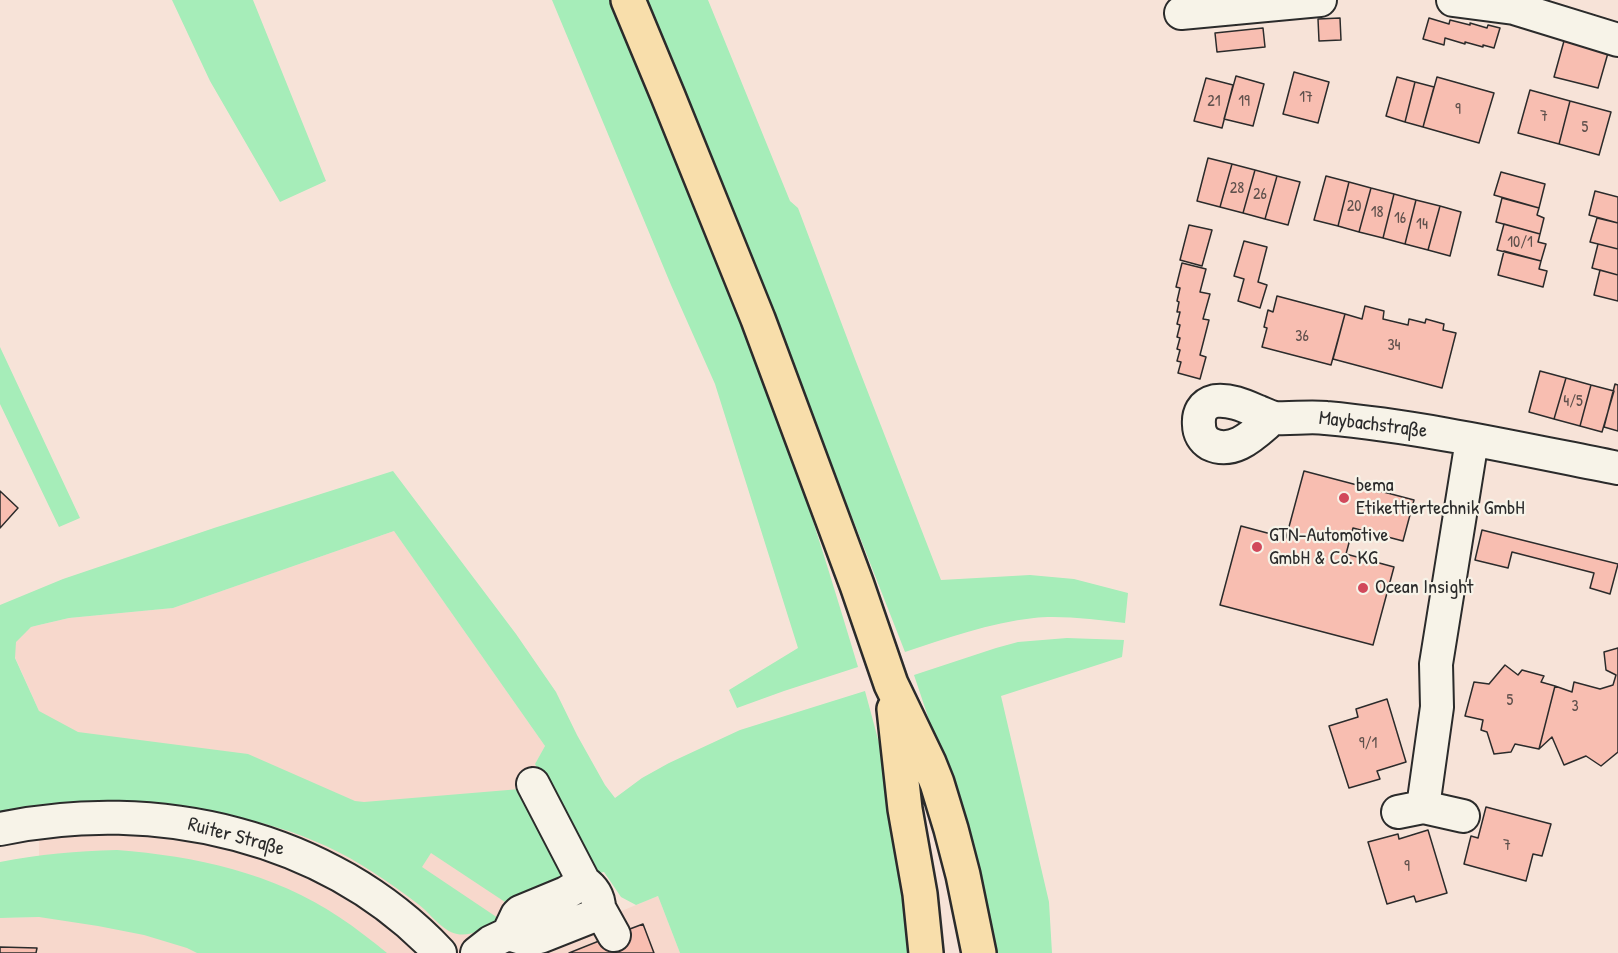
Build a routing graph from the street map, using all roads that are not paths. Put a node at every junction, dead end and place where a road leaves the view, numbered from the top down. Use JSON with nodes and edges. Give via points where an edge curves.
{"nodes":[{"id":1,"x":628,"y":0,"type":"edge"},
{"id":2,"x":1320,"y":0,"type":"edge"},
{"id":3,"x":1453,"y":0,"type":"edge"},
{"id":4,"x":1503,"y":3,"type":"edge"},
{"id":5,"x":1181,"y":13,"type":"dead end"},
{"id":6,"x":1618,"y":40,"type":"edge"},
{"id":7,"x":1273,"y":418,"type":"dead end"},
{"id":8,"x":1472,"y":440,"type":"junction"},
{"id":9,"x":1618,"y":468,"type":"edge"},
{"id":10,"x":891,"y":684,"type":"junction"},
{"id":11,"x":533,"y":784,"type":"dead end"},
{"id":12,"x":1463,"y":816,"type":"dead end"},
{"id":13,"x":0,"y":829,"type":"edge"},
{"id":14,"x":584,"y":882,"type":"junction"},
{"id":15,"x":599,"y":908,"type":"junction"},
{"id":16,"x":508,"y":934,"type":"junction"},
{"id":17,"x":614,"y":935,"type":"dead end"},
{"id":18,"x":545,"y":945,"type":"edge"},
{"id":19,"x":440,"y":953,"type":"edge"},
{"id":20,"x":477,"y":953,"type":"edge"},
{"id":21,"x":926,"y":953,"type":"edge"},
{"id":22,"x":979,"y":953,"type":"edge"}],
"edges":[{"from":1,"to":10,"type":"main road","via":[[758,319]]},
{"from":2,"to":5,"type":"street"},
{"from":3,"to":4,"type":"street"},
{"from":4,"to":6,"type":"street"},
{"from":7,"to":8,"type":"street","name":"Maybachstraße","via":[[1324,417]]},
{"from":8,"to":9,"type":"street","name":"Maybachstraße"},
{"from":8,"to":12,"type":"street","via":[[1436,664],[1437,707],[1410,809]]},
{"from":10,"to":21,"type":"main road"},
{"from":10,"to":22,"type":"main road","via":[[937,783],[963,875]]},
{"from":11,"to":14,"type":"street"},
{"from":13,"to":19,"type":"street","name":"Ruiter Straße","via":[[63,819],[171,821],[261,841],[345,878],[394,911]]},
{"from":14,"to":15,"type":"street","via":[[593,890]]},
{"from":14,"to":16,"type":"street","via":[[520,912]]},
{"from":15,"to":17,"type":"street"},
{"from":15,"to":18,"type":"street","via":[[593,916]]},
{"from":16,"to":18,"type":"street"},
{"from":16,"to":20,"type":"street"}]}
